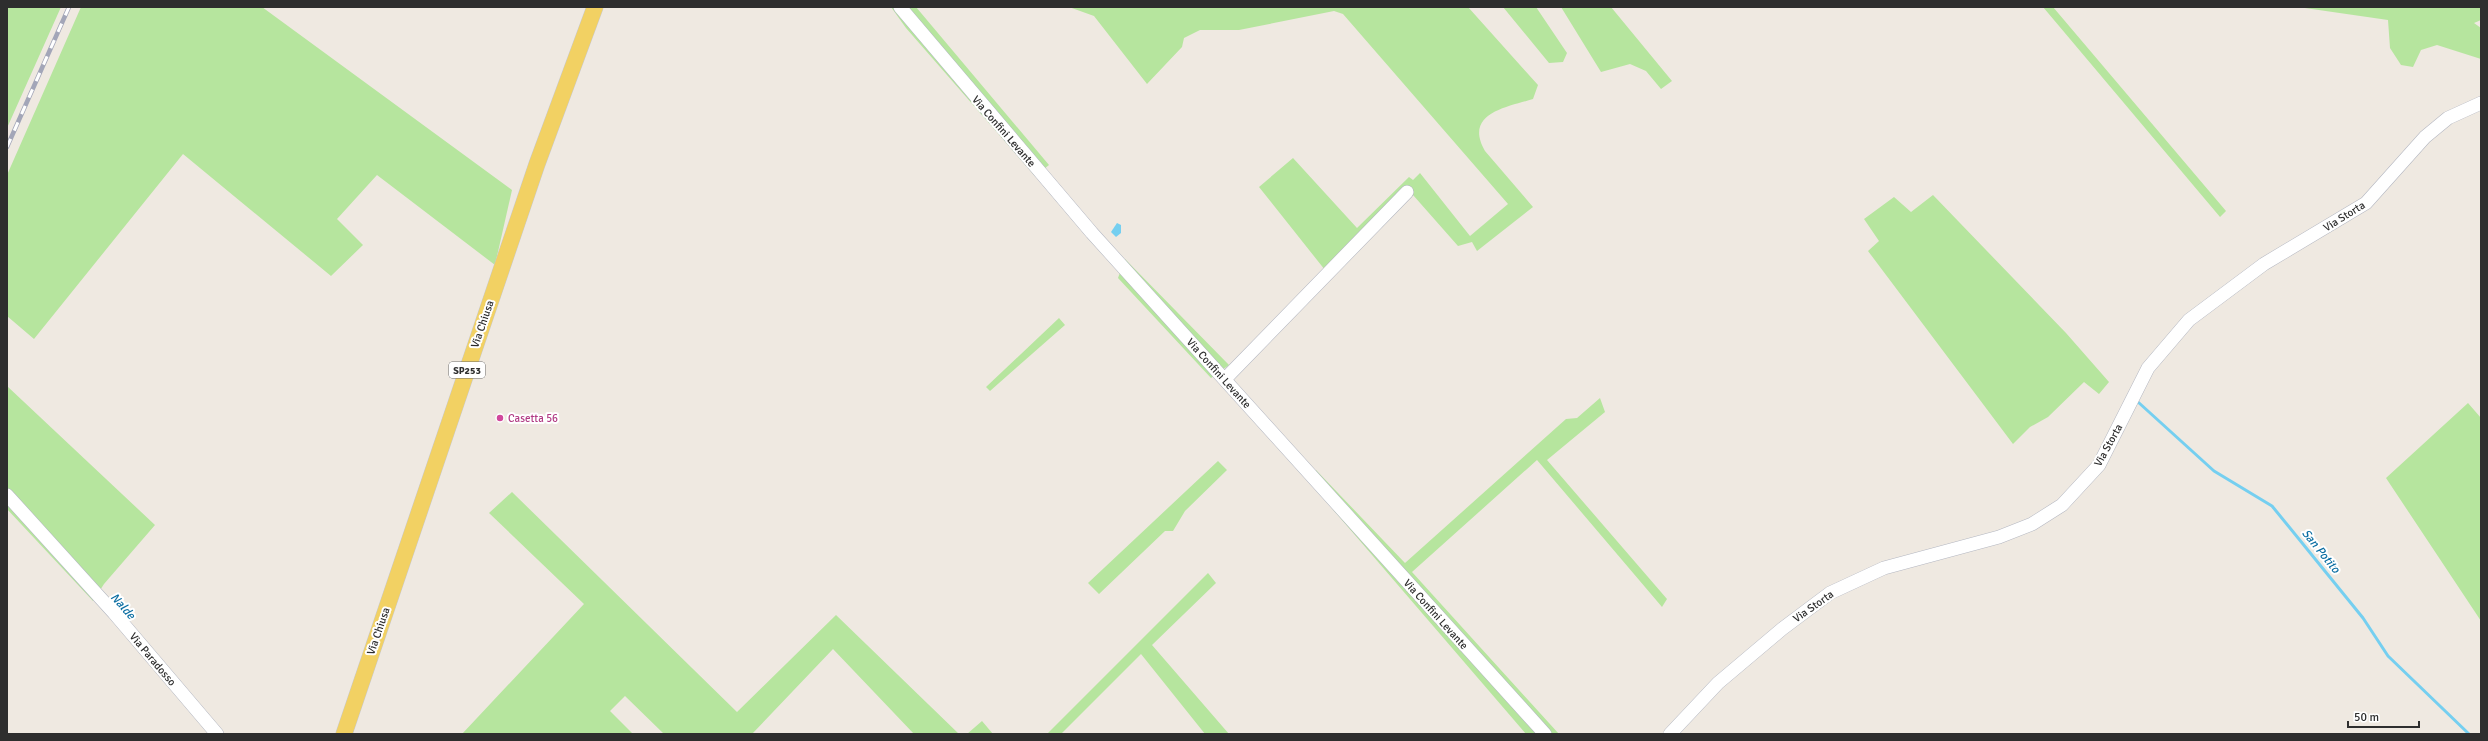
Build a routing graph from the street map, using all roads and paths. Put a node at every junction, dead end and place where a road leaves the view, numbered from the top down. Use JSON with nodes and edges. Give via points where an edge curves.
{"nodes":[{"id":1,"x":595,"y":7,"type":"edge"},
{"id":2,"x":900,"y":7,"type":"edge"},
{"id":3,"x":2481,"y":103,"type":"edge"},
{"id":4,"x":1407,"y":192,"type":"dead end"},
{"id":5,"x":1225,"y":380,"type":"junction"},
{"id":6,"x":7,"y":495,"type":"edge"},
{"id":7,"x":217,"y":734,"type":"edge"},
{"id":8,"x":344,"y":734,"type":"edge"},
{"id":9,"x":1545,"y":734,"type":"edge"},
{"id":10,"x":1670,"y":734,"type":"edge"}],
"edges":[{"from":1,"to":8,"type":"main road","name":"Via Chiusa","number":"SP253","via":[[537,164]]},
{"from":2,"to":5,"type":"street","name":"Via Confini Levante","via":[[1092,233]]},
{"from":3,"to":10,"type":"street","name":"Via Storta","via":[[2448,118],[2425,137],[2366,203],[2264,264],[2189,320],[2148,368],[2099,465],[2062,505],[2032,524],[1999,537],[1884,568],[1830,593],[1782,628],[1718,683]]},
{"from":4,"to":5,"type":"street"},
{"from":5,"to":9,"type":"street","name":"Via Confini Levante"},
{"from":6,"to":7,"type":"street","name":"Via Paradosso","via":[[114,613]]}]}
